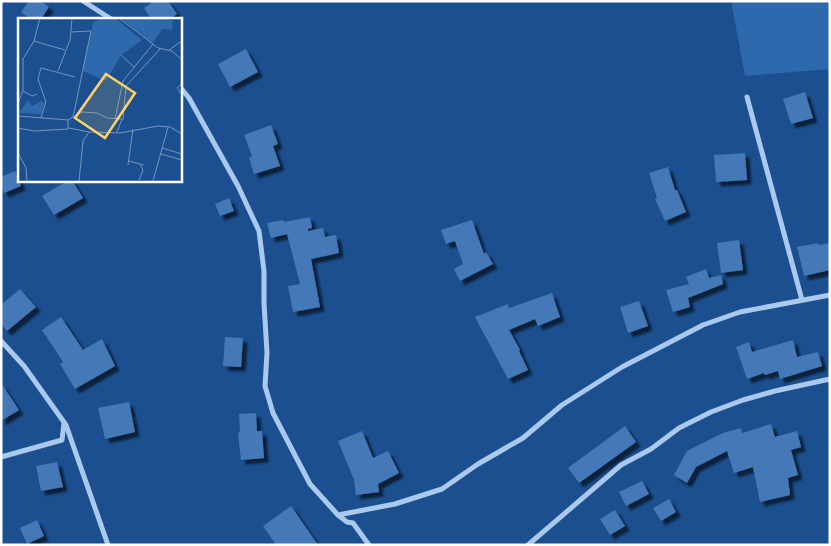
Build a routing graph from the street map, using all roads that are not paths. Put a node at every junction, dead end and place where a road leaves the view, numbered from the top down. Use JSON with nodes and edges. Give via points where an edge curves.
{"nodes":[{"id":1,"x":83,"y":1,"type":"edge"},
{"id":2,"x":109,"y":18,"type":"edge"},
{"id":3,"x":181,"y":88,"type":"edge"},
{"id":4,"x":747,"y":97,"type":"dead end"},
{"id":5,"x":830,"y":295,"type":"edge"},
{"id":6,"x":802,"y":300,"type":"junction"},
{"id":7,"x":1,"y":341,"type":"edge"},
{"id":8,"x":830,"y":378,"type":"edge"},
{"id":9,"x":64,"y":423,"type":"junction"},
{"id":10,"x":1,"y":457,"type":"edge"},
{"id":11,"x":338,"y":515,"type":"junction"},
{"id":12,"x":108,"y":545,"type":"edge"},
{"id":13,"x":369,"y":545,"type":"edge"},
{"id":14,"x":528,"y":545,"type":"edge"}],
"edges":[{"from":1,"to":2,"type":"street"},
{"from":3,"to":11,"type":"street","via":[[229,170],[259,231],[264,271],[265,386],[272,413],[310,484]]},
{"from":4,"to":6,"type":"street"},
{"from":5,"to":6,"type":"street"},
{"from":6,"to":11,"type":"street","via":[[740,312],[703,325],[622,367],[562,405],[523,438],[442,489],[395,504]]},
{"from":7,"to":9,"type":"street","via":[[24,366]]},
{"from":8,"to":14,"type":"street","via":[[743,400],[679,428],[622,466]]},
{"from":9,"to":10,"type":"street","via":[[62,440]]},
{"from":9,"to":12,"type":"street"},
{"from":11,"to":13,"type":"street","via":[[352,523]]}]}
